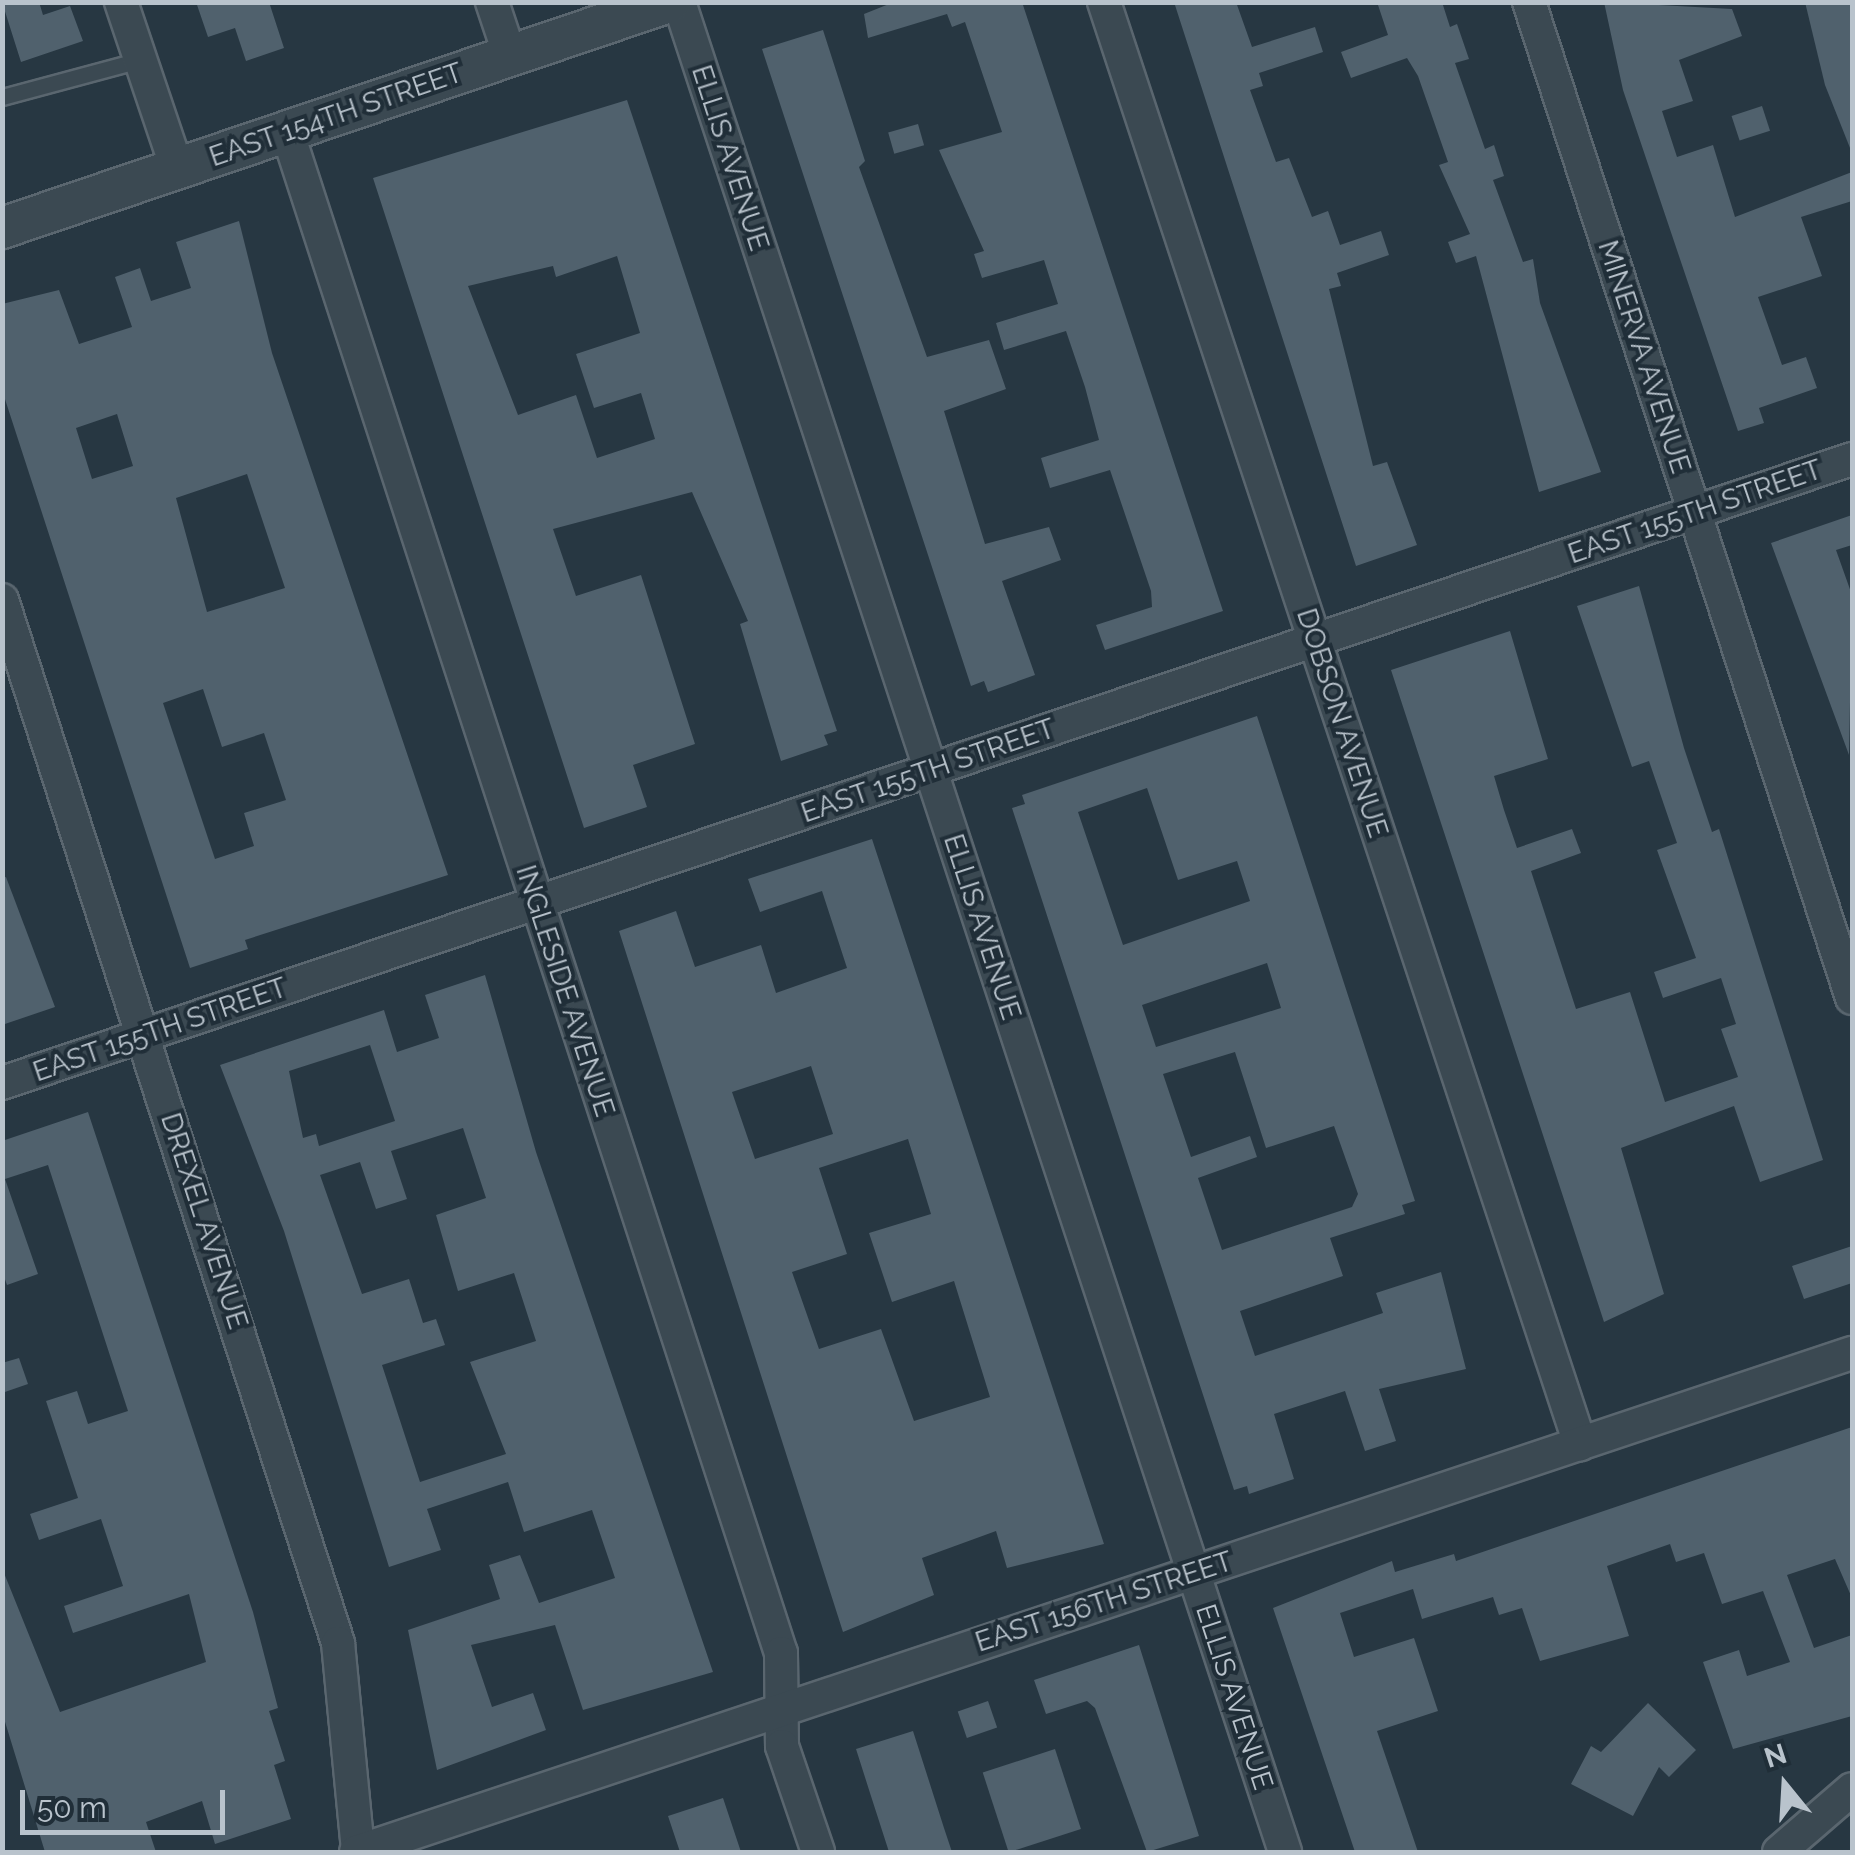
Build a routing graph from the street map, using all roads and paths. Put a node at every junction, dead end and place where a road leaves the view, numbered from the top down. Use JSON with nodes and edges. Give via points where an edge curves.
{"nodes":[{"id":1,"x":122,"y":2,"type":"edge"},
{"id":2,"x":492,"y":2,"type":"edge"},
{"id":3,"x":669,"y":2,"type":"edge"},
{"id":4,"x":679,"y":2,"type":"edge"},
{"id":5,"x":1104,"y":2,"type":"edge"},
{"id":6,"x":1528,"y":2,"type":"edge"},
{"id":7,"x":510,"y":56,"type":"junction"},
{"id":8,"x":140,"y":60,"type":"junction"},
{"id":9,"x":2,"y":97,"type":"edge"},
{"id":10,"x":287,"y":131,"type":"junction"},
{"id":11,"x":177,"y":168,"type":"junction"},
{"id":12,"x":2,"y":228,"type":"edge"},
{"id":13,"x":1852,"y":459,"type":"edge"},
{"id":14,"x":1695,"y":512,"type":"junction"},
{"id":15,"x":2,"y":600,"type":"edge"},
{"id":16,"x":1315,"y":640,"type":"junction"},
{"id":17,"x":931,"y":770,"type":"junction"},
{"id":18,"x":536,"y":903,"type":"junction"},
{"id":19,"x":1852,"y":998,"type":"edge"},
{"id":20,"x":146,"y":1035,"type":"junction"},
{"id":21,"x":2,"y":1083,"type":"edge"},
{"id":22,"x":1852,"y":1353,"type":"edge"},
{"id":23,"x":1580,"y":1444,"type":"junction"},
{"id":24,"x":1194,"y":1573,"type":"junction"},
{"id":25,"x":788,"y":1706,"type":"junction"},
{"id":26,"x":1852,"y":1789,"type":"edge"},
{"id":27,"x":358,"y":1852,"type":"edge"},
{"id":28,"x":818,"y":1852,"type":"edge"},
{"id":29,"x":1285,"y":1852,"type":"edge"},
{"id":30,"x":1779,"y":1852,"type":"edge"}],
"edges":[{"from":1,"to":8,"type":"street"},
{"from":2,"to":7,"type":"street"},
{"from":3,"to":7,"type":"street","name":"EAST 154TH STREET"},
{"from":4,"to":17,"type":"street","name":"ELLIS AVENUE"},
{"from":5,"to":16,"type":"street","name":"DOBSON AVENUE"},
{"from":6,"to":14,"type":"street","name":"MINERVA AVENUE"},
{"from":7,"to":10,"type":"street","name":"EAST 154TH STREET"},
{"from":8,"to":9,"type":"lane"},
{"from":8,"to":11,"type":"street"},
{"from":10,"to":11,"type":"street","name":"EAST 154TH STREET"},
{"from":10,"to":18,"type":"street","name":"INGLESIDE AVENUE"},
{"from":11,"to":12,"type":"street","name":"EAST 154TH STREET"},
{"from":13,"to":14,"type":"street","name":"EAST 155TH STREET"},
{"from":14,"to":16,"type":"street","name":"EAST 155TH STREET"},
{"from":14,"to":19,"type":"street","name":"MINERVA AVENUE"},
{"from":15,"to":20,"type":"street","name":"DREXEL AVENUE"},
{"from":16,"to":17,"type":"street","name":"EAST 155TH STREET"},
{"from":16,"to":23,"type":"street","name":"DOBSON AVENUE"},
{"from":17,"to":18,"type":"street","name":"EAST 155TH STREET"},
{"from":17,"to":24,"type":"street","name":"ELLIS AVENUE"},
{"from":18,"to":20,"type":"street","name":"EAST 155TH STREET"},
{"from":18,"to":25,"type":"street","name":"INGLESIDE AVENUE","via":[[781,1653]]},
{"from":20,"to":21,"type":"street","name":"EAST 155TH STREET"},
{"from":20,"to":27,"type":"street","name":"DREXEL AVENUE","via":[[338,1644]]},
{"from":22,"to":23,"type":"street","name":"EAST 156TH STREET"},
{"from":23,"to":24,"type":"street","name":"EAST 156TH STREET"},
{"from":24,"to":25,"type":"street","name":"EAST 156TH STREET"},
{"from":24,"to":29,"type":"street","name":"ELLIS AVENUE"},
{"from":25,"to":27,"type":"street","name":"EAST 156TH STREET"},
{"from":25,"to":28,"type":"street","name":"INGLESIDE AVENUE","via":[[782,1746]]},
{"from":26,"to":30,"type":"street"}]}
